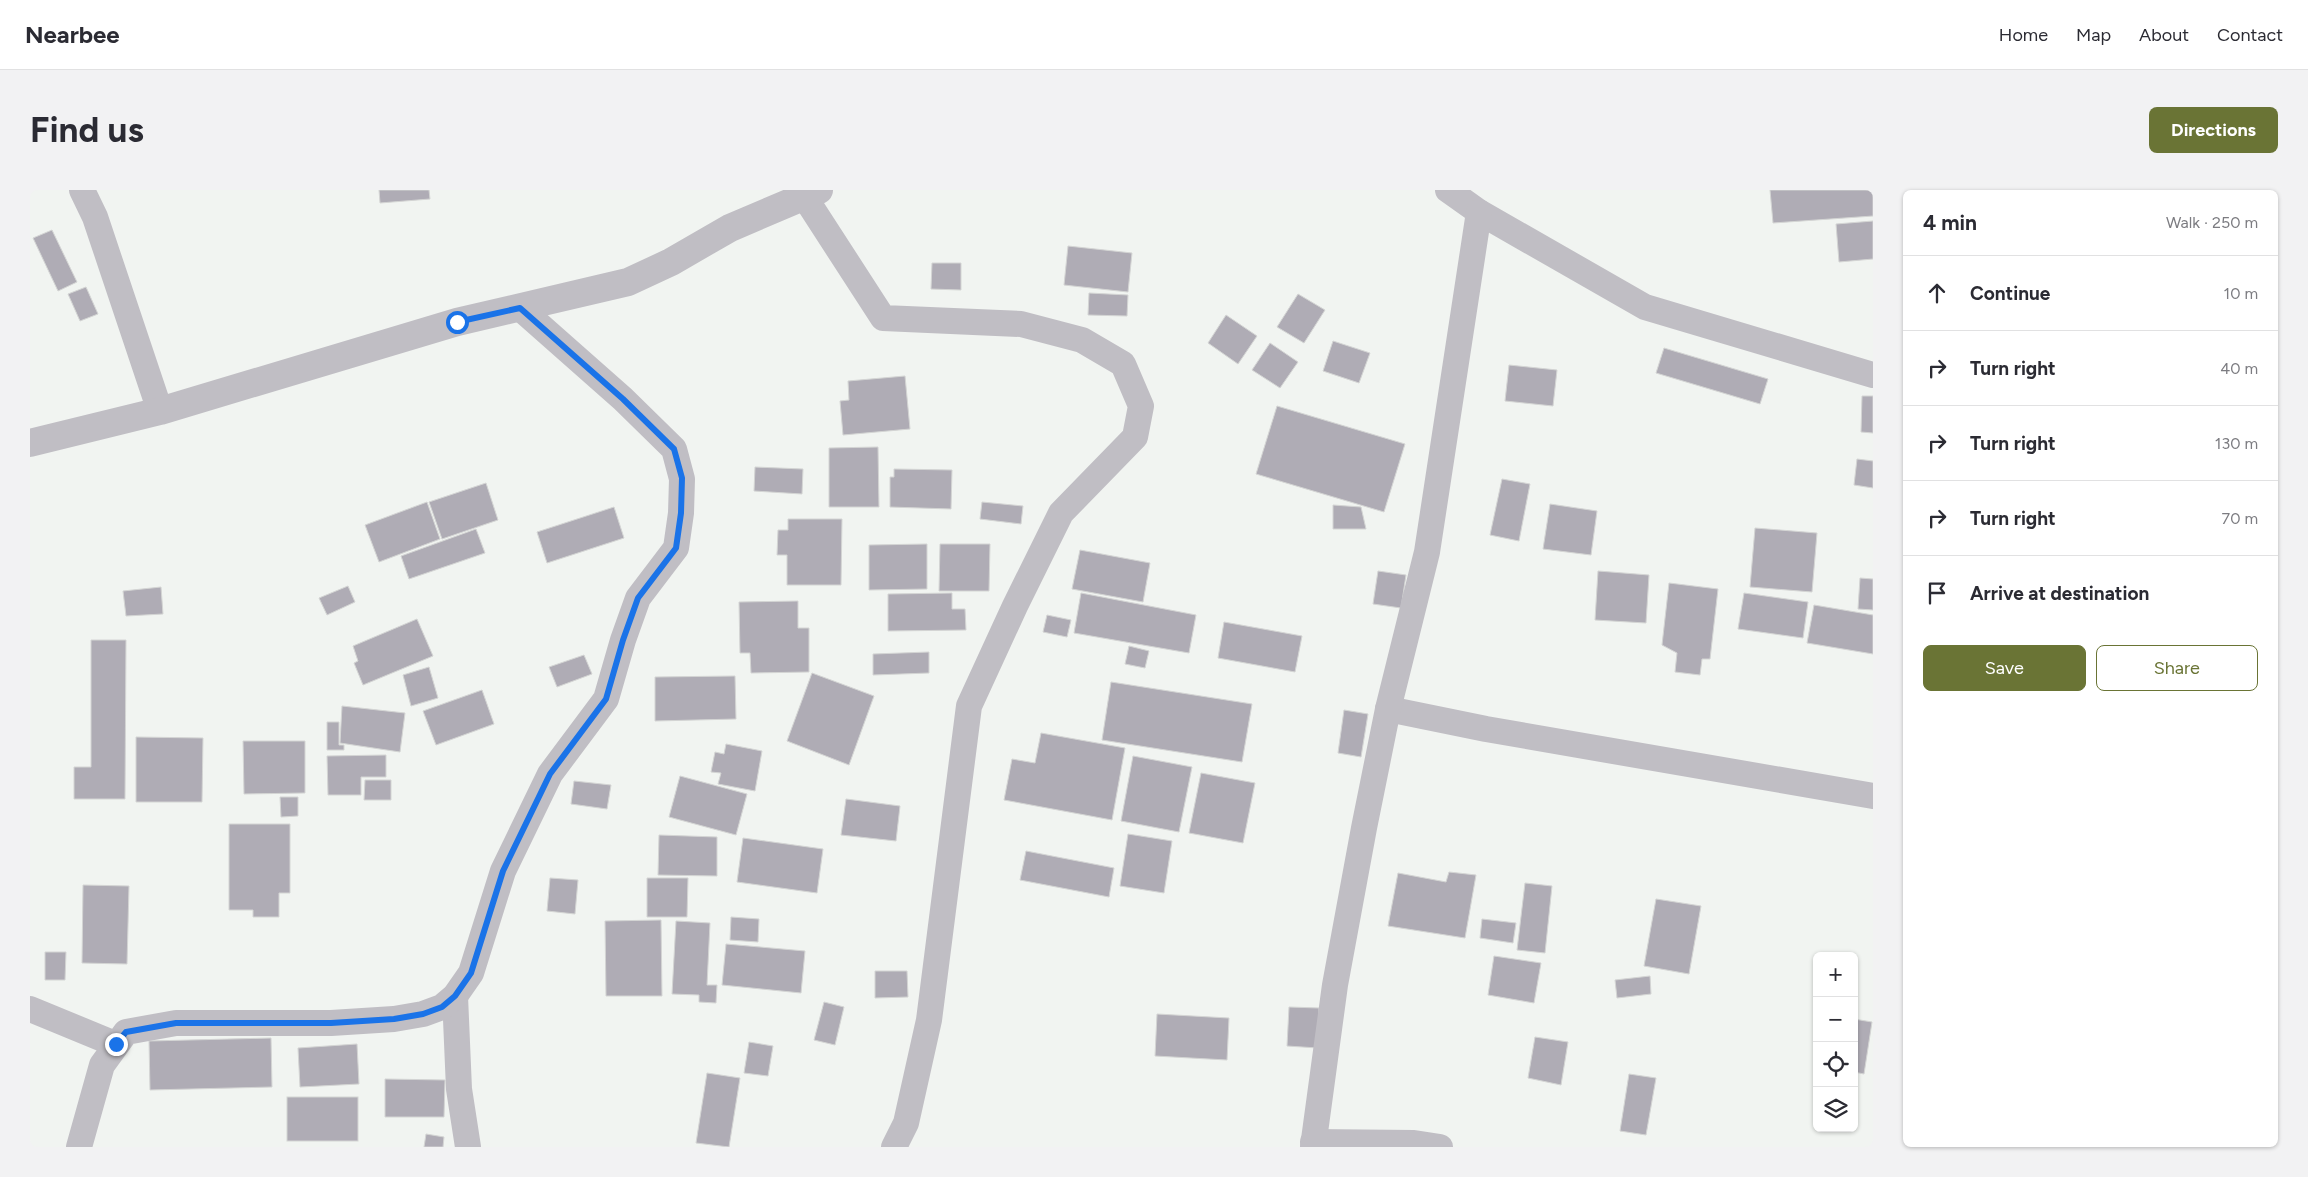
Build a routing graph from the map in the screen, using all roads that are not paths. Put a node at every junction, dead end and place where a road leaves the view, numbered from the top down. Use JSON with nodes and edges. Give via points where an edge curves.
{"nodes":[{"id":1,"x":82,"y":190,"type":"edge"},
{"id":2,"x":1448,"y":190,"type":"edge"},
{"id":3,"x":812,"y":193,"type":"edge"},
{"id":4,"x":1479,"y":212,"type":"junction"},
{"id":5,"x":520,"y":308,"type":"junction"},
{"id":6,"x":1873,"y":375,"type":"edge"},
{"id":7,"x":160,"y":412,"type":"junction"},
{"id":8,"x":30,"y":443,"type":"edge"},
{"id":9,"x":1388,"y":709,"type":"junction"},
{"id":10,"x":1873,"y":796,"type":"edge"},
{"id":11,"x":455,"y":996,"type":"junction"},
{"id":12,"x":30,"y":1008,"type":"edge"},
{"id":13,"x":116,"y":1044,"type":"junction"},
{"id":14,"x":1313,"y":1144,"type":"edge"},
{"id":15,"x":79,"y":1147,"type":"edge"},
{"id":16,"x":468,"y":1147,"type":"edge"},
{"id":17,"x":894,"y":1147,"type":"edge"},
{"id":18,"x":1440,"y":1147,"type":"edge"}],
"edges":[{"from":1,"to":7,"type":"street","via":[[95,217]]},
{"from":2,"to":4,"type":"street"},
{"from":3,"to":5,"type":"street","via":[[730,228],[628,282]]},
{"from":3,"to":17,"type":"street","via":[[883,318],[1021,324],[1082,340],[1124,364],[1141,406],[1135,437],[1061,513],[1014,606],[970,706],[929,1020],[906,1123]]},
{"from":4,"to":6,"type":"street","via":[[1645,307]]},
{"from":4,"to":9,"type":"street","via":[[1427,552]]},
{"from":5,"to":7,"type":"street","via":[[457,322]]},
{"from":5,"to":11,"type":"street","via":[[674,449],[682,478],[681,513],[676,548],[638,598],[606,699],[550,774],[503,871],[471,973]]},
{"from":7,"to":8,"type":"street"},
{"from":9,"to":10,"type":"street"},
{"from":9,"to":14,"type":"street","via":[[1335,985]]},
{"from":11,"to":13,"type":"street","via":[[442,1007],[394,1019],[331,1023],[176,1023],[126,1032]]},
{"from":11,"to":16,"type":"street","via":[[459,1089]]},
{"from":12,"to":13,"type":"street"},
{"from":13,"to":15,"type":"street","via":[[102,1065]]},
{"from":14,"to":18,"type":"street","via":[[1414,1143]]}]}
